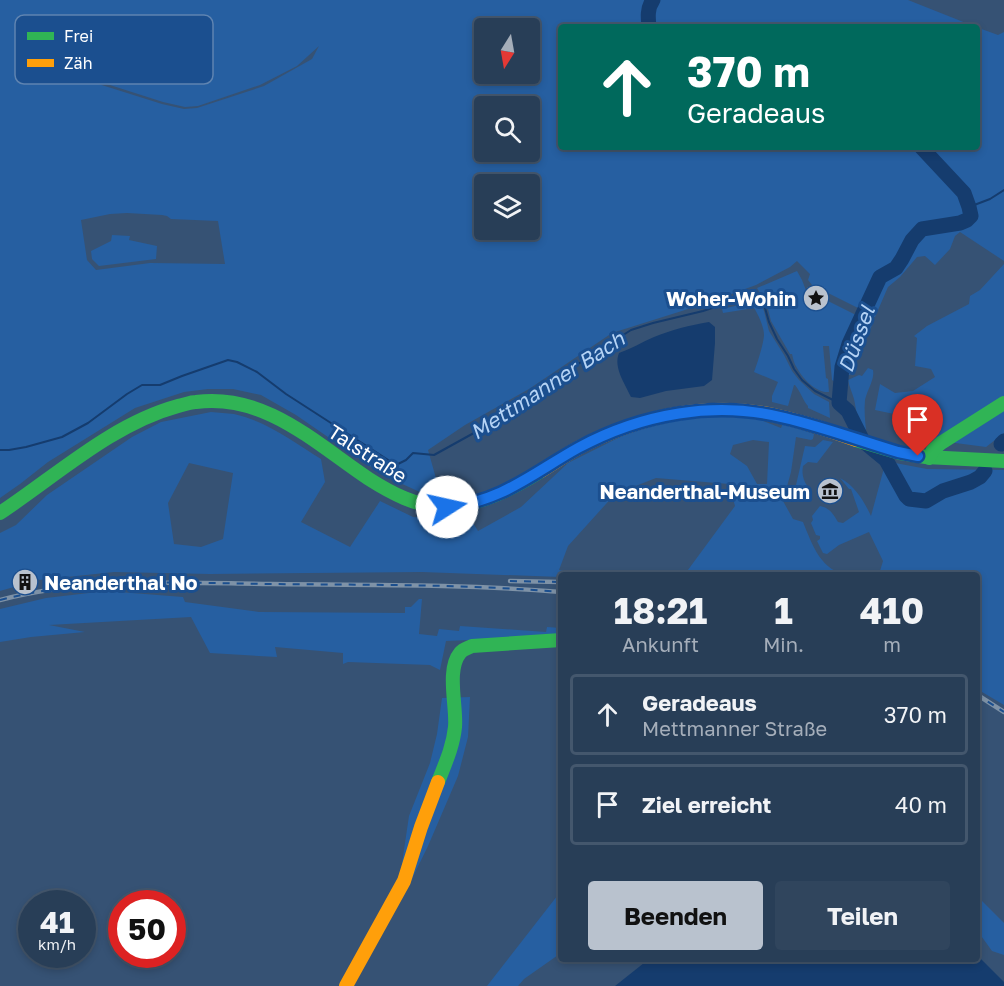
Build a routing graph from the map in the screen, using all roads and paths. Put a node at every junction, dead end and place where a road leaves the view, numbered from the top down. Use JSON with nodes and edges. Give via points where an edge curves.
{"nodes":[{"id":1,"x":1004,"y":403,"type":"edge"},
{"id":2,"x":929,"y":458,"type":"junction"},
{"id":3,"x":1004,"y":461,"type":"edge"},
{"id":4,"x":0,"y":513,"type":"edge"},
{"id":5,"x":558,"y":640,"type":"edge"},
{"id":6,"x":346,"y":986,"type":"edge"}],
"edges":[{"from":1,"to":2,"type":"main road","via":[[941,443]]},
{"from":2,"to":3,"type":"main road","name":"Talstraße"},
{"from":2,"to":4,"type":"main road","name":"Talstraße","via":[[766,414],[738,410],[676,413],[594,441],[502,493],[459,506],[433,507],[407,501],[389,491],[268,412],[242,403],[202,400],[168,407],[139,420]]},
{"from":5,"to":6,"type":"main road","via":[[472,646],[458,655],[453,674],[452,745],[404,881]]}]}
